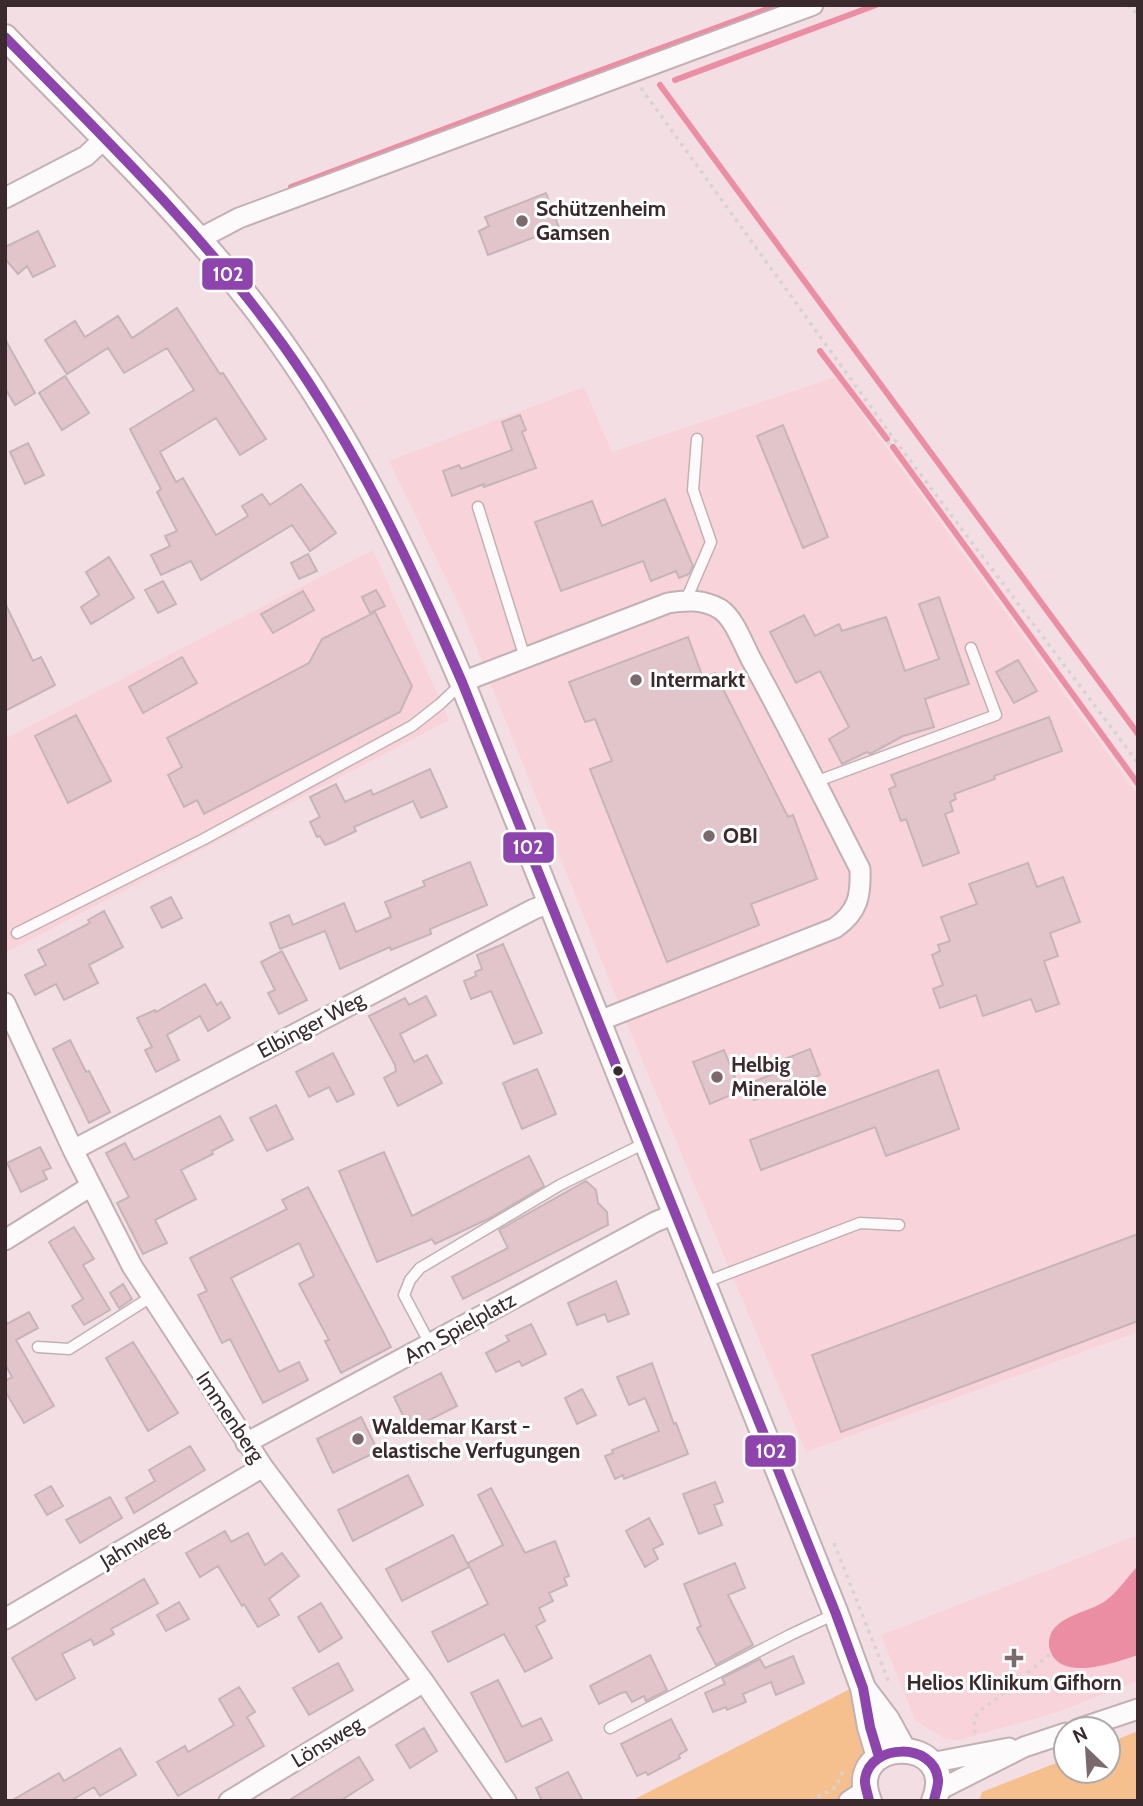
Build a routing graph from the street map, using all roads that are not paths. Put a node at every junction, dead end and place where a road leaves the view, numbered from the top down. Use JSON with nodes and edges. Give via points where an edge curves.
{"nodes":[{"id":1,"x":813,"y":5,"type":"edge"},
{"id":2,"x":5,"y":37,"type":"edge"},
{"id":3,"x":104,"y":139,"type":"junction"},
{"id":4,"x":5,"y":198,"type":"edge"},
{"id":5,"x":199,"y":239,"type":"junction"},
{"id":6,"x":697,"y":439,"type":"dead end"},
{"id":7,"x":478,"y":507,"type":"dead end"},
{"id":8,"x":686,"y":600,"type":"junction"},
{"id":9,"x":971,"y":648,"type":"dead end"},
{"id":10,"x":525,"y":658,"type":"junction"},
{"id":11,"x":462,"y":682,"type":"junction"},
{"id":12,"x":815,"y":782,"type":"junction"},
{"id":13,"x":551,"y":903,"type":"junction"},
{"id":14,"x":17,"y":933,"type":"dead end"},
{"id":15,"x":5,"y":1003,"type":"edge"},
{"id":16,"x":599,"y":1021,"type":"junction"},
{"id":17,"x":646,"y":1143,"type":"junction"},
{"id":18,"x":72,"y":1150,"type":"junction"},
{"id":19,"x":91,"y":1186,"type":"junction"},
{"id":20,"x":675,"y":1214,"type":"junction"},
{"id":21,"x":899,"y":1225,"type":"dead end"},
{"id":22,"x":5,"y":1240,"type":"edge"},
{"id":23,"x":703,"y":1283,"type":"junction"},
{"id":24,"x":151,"y":1297,"type":"junction"},
{"id":25,"x":430,"y":1345,"type":"junction"},
{"id":26,"x":38,"y":1347,"type":"dead end"},
{"id":27,"x":246,"y":1443,"type":"junction"},
{"id":28,"x":263,"y":1467,"type":"junction"},
{"id":29,"x":836,"y":1614,"type":"junction"},
{"id":30,"x":5,"y":1619,"type":"edge"},
{"id":31,"x":424,"y":1682,"type":"junction"},
{"id":32,"x":863,"y":1688,"type":"junction"},
{"id":33,"x":1138,"y":1709,"type":"edge"},
{"id":34,"x":1120,"y":1715,"type":"edge"},
{"id":35,"x":610,"y":1728,"type":"dead end"},
{"id":36,"x":1052,"y":1737,"type":"edge"},
{"id":37,"x":1024,"y":1746,"type":"junction"},
{"id":38,"x":903,"y":1749,"type":"junction"},
{"id":39,"x":879,"y":1757,"type":"junction"},
{"id":40,"x":930,"y":1763,"type":"junction"},
{"id":41,"x":936,"y":1796,"type":"edge"},
{"id":42,"x":861,"y":1797,"type":"edge"},
{"id":43,"x":229,"y":1801,"type":"edge"},
{"id":44,"x":506,"y":1801,"type":"edge"}],
"edges":[{"from":1,"to":5,"type":"street","via":[[239,218]]},
{"from":2,"to":3,"type":"street"},
{"from":3,"to":4,"type":"street","via":[[86,156]]},
{"from":3,"to":5,"type":"street"},
{"from":5,"to":11,"type":"street","via":[[252,303],[341,434],[424,594]]},
{"from":6,"to":8,"type":"lane","via":[[693,490],[711,542]]},
{"from":7,"to":10,"type":"lane"},
{"from":8,"to":10,"type":"street"},
{"from":8,"to":12,"type":"street","via":[[722,610]]},
{"from":9,"to":12,"type":"lane","via":[[996,715]]},
{"from":10,"to":11,"type":"street"},
{"from":11,"to":13,"type":"street"},
{"from":11,"to":14,"type":"lane","via":[[412,726],[204,839]]},
{"from":12,"to":16,"type":"street","via":[[860,869],[861,891],[848,919]]},
{"from":13,"to":16,"type":"street"},
{"from":13,"to":18,"type":"street","name":"Elbinger Weg"},
{"from":15,"to":18,"type":"street","name":"Immenberg"},
{"from":16,"to":17,"type":"street"},
{"from":17,"to":20,"type":"street"},
{"from":17,"to":25,"type":"lane","via":[[560,1185],[420,1268],[404,1295]]},
{"from":18,"to":19,"type":"street","name":"Immenberg"},
{"from":19,"to":22,"type":"street"},
{"from":19,"to":24,"type":"street","name":"Immenberg"},
{"from":20,"to":23,"type":"street"},
{"from":20,"to":25,"type":"street","name":"Am Spielplatz"},
{"from":21,"to":23,"type":"lane","via":[[860,1223]]},
{"from":23,"to":29,"type":"street"},
{"from":24,"to":26,"type":"lane","via":[[69,1349]]},
{"from":24,"to":27,"type":"street","name":"Immenberg"},
{"from":25,"to":27,"type":"street","name":"Am Spielplatz"},
{"from":27,"to":28,"type":"street","name":"Immenberg"},
{"from":28,"to":30,"type":"street","name":"Jahnweg"},
{"from":28,"to":31,"type":"street","name":"Immenberg"},
{"from":29,"to":32,"type":"street"},
{"from":29,"to":35,"type":"lane"},
{"from":31,"to":43,"type":"street","name":"Lönsweg"},
{"from":31,"to":44,"type":"street","name":"Immenberg"},
{"from":32,"to":38,"type":"street"},
{"from":32,"to":39,"type":"street"},
{"from":33,"to":34,"type":"street"},
{"from":36,"to":37,"type":"street"},
{"from":37,"to":40,"type":"street"},
{"from":37,"to":41,"type":"street"},
{"from":38,"to":39,"type":"street"},
{"from":38,"to":40,"type":"street","via":[[923,1755]]},
{"from":39,"to":42,"type":"street","via":[[871,1766]]},
{"from":40,"to":41,"type":"street"}]}
